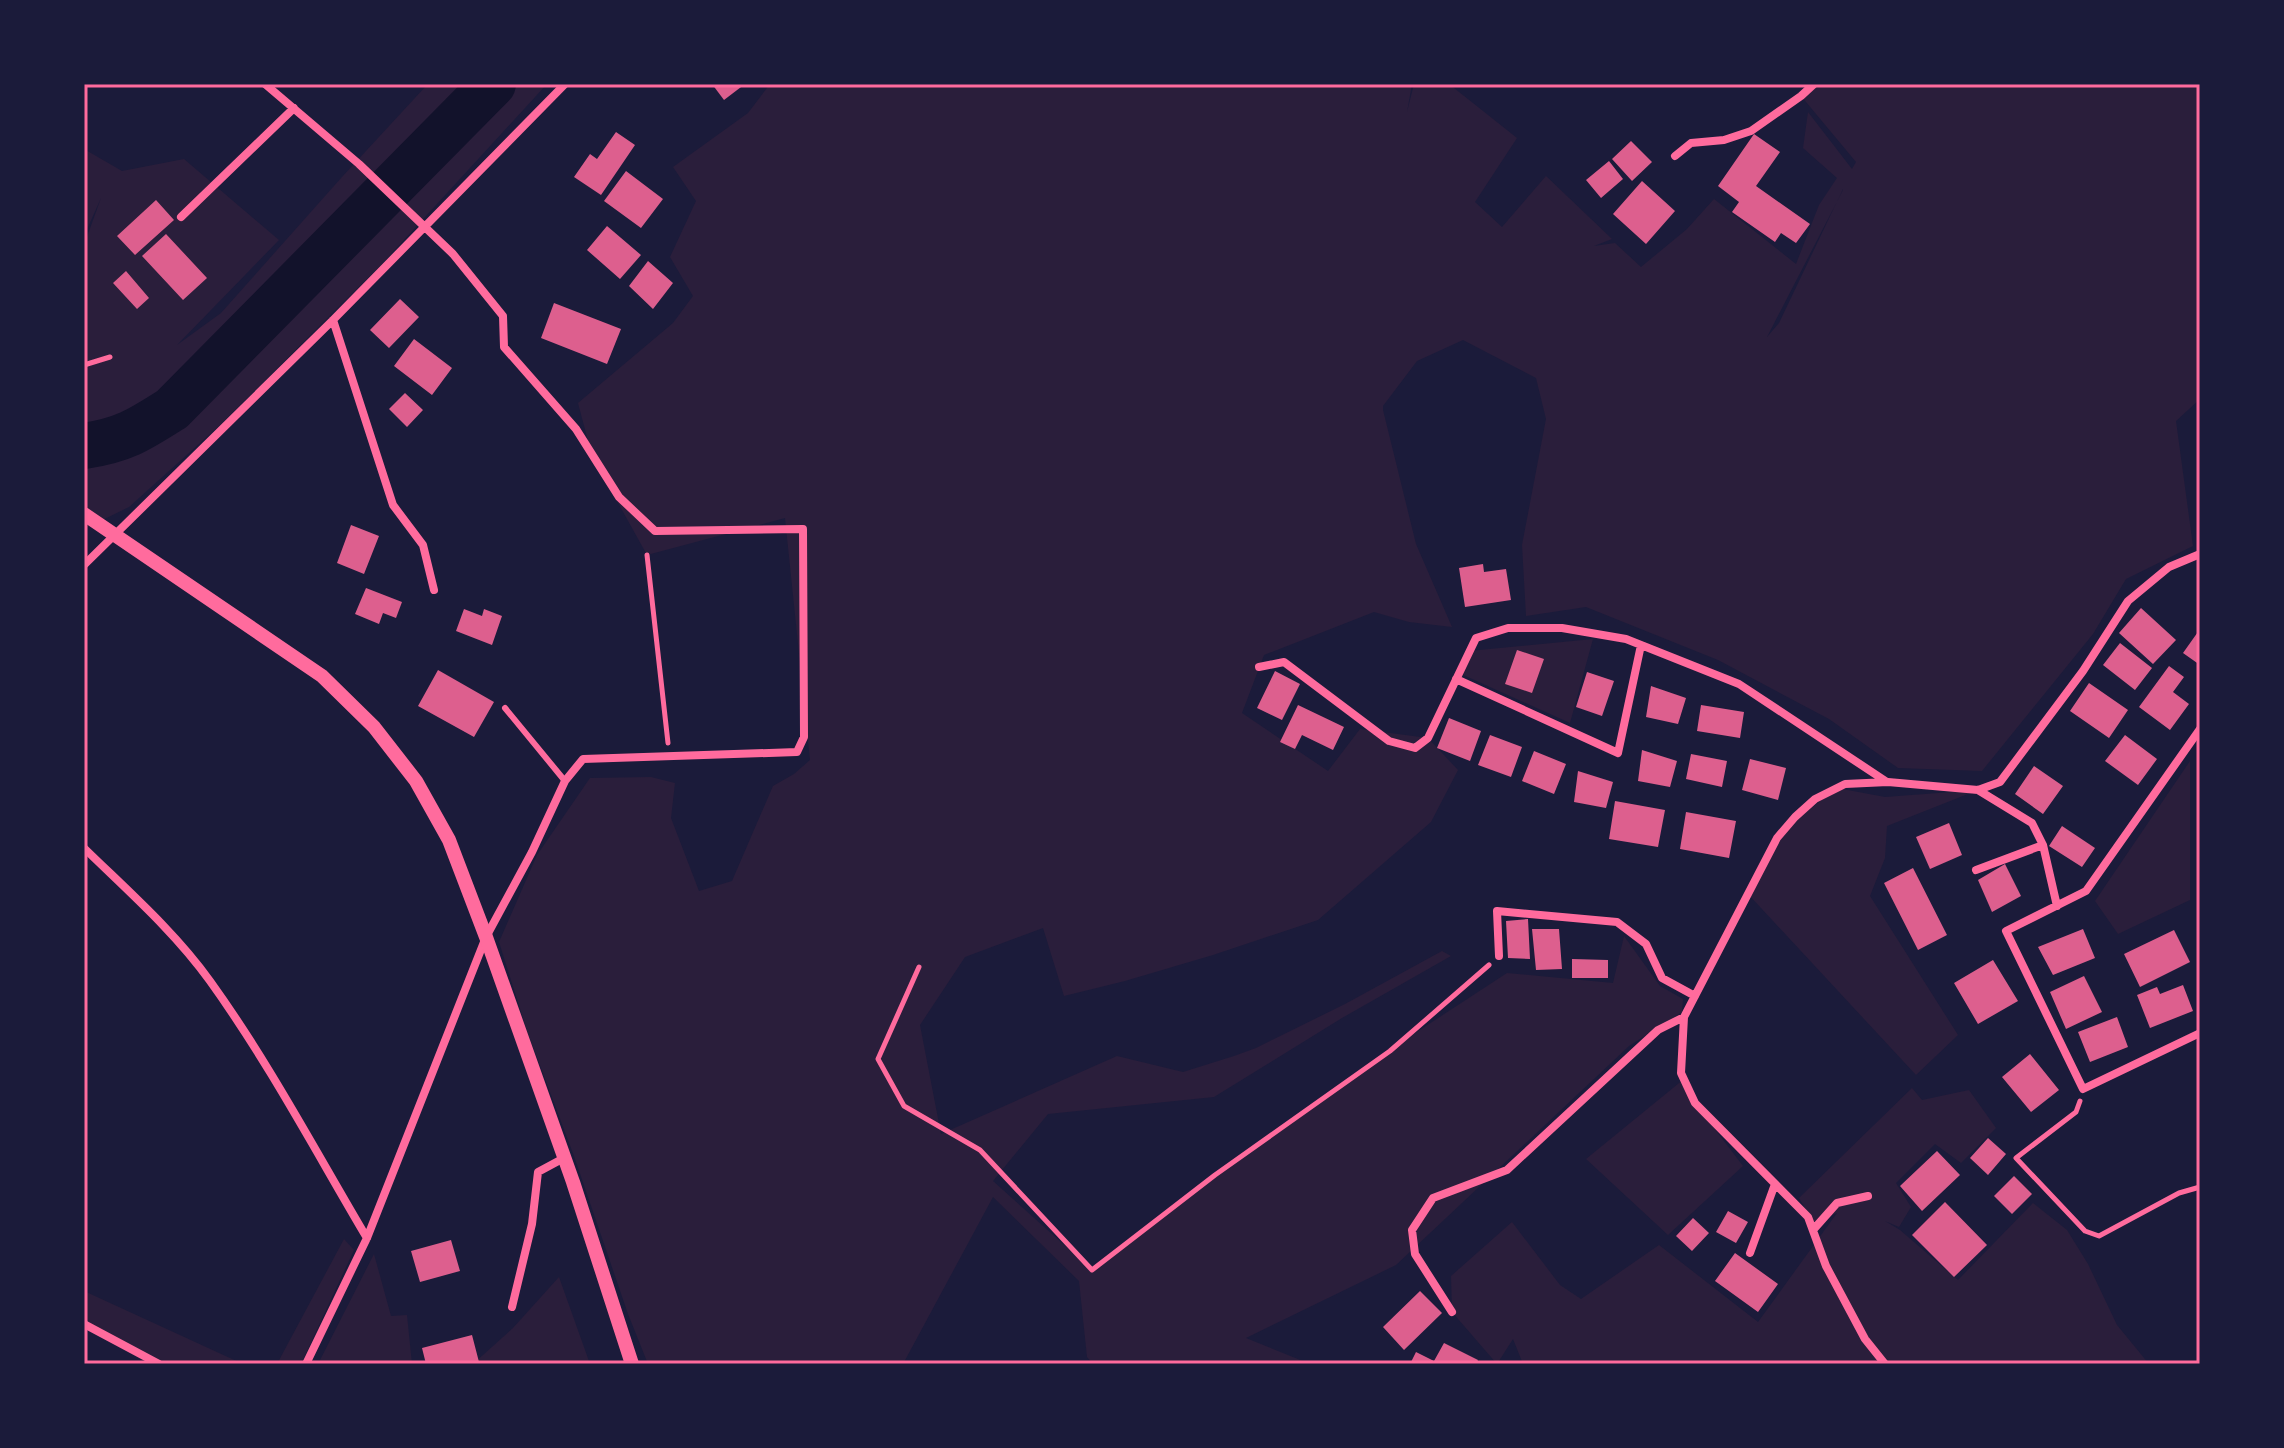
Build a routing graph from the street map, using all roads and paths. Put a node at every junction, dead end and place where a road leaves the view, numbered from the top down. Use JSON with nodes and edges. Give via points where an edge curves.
{"nodes":[{"id":1,"x":265,"y":84,"type":"edge"},
{"id":2,"x":565,"y":84,"type":"edge"},
{"id":3,"x":1814,"y":84,"type":"edge"},
{"id":4,"x":294,"y":108,"type":"junction"},
{"id":5,"x":1675,"y":156,"type":"dead end"},
{"id":6,"x":181,"y":217,"type":"dead end"},
{"id":7,"x":424,"y":228,"type":"junction"},
{"id":8,"x":333,"y":320,"type":"junction"},
{"id":9,"x":110,"y":357,"type":"dead end"},
{"id":10,"x":84,"y":365,"type":"edge"},
{"id":11,"x":84,"y":514,"type":"edge"},
{"id":12,"x":112,"y":534,"type":"junction"},
{"id":13,"x":2200,"y":554,"type":"edge"},
{"id":14,"x":647,"y":555,"type":"dead end"},
{"id":15,"x":84,"y":565,"type":"edge"},
{"id":16,"x":434,"y":590,"type":"dead end"},
{"id":17,"x":1641,"y":645,"type":"junction"},
{"id":18,"x":1259,"y":667,"type":"dead end"},
{"id":19,"x":1456,"y":679,"type":"junction"},
{"id":20,"x":505,"y":708,"type":"dead end"},
{"id":21,"x":2200,"y":729,"type":"edge"},
{"id":22,"x":670,"y":756,"type":"junction"},
{"id":23,"x":565,"y":781,"type":"junction"},
{"id":24,"x":1888,"y":782,"type":"junction"},
{"id":25,"x":1978,"y":790,"type":"junction"},
{"id":26,"x":2043,"y":845,"type":"junction"},
{"id":27,"x":84,"y":848,"type":"edge"},
{"id":28,"x":1976,"y":870,"type":"dead end"},
{"id":29,"x":2057,"y":906,"type":"junction"},
{"id":30,"x":486,"y":937,"type":"junction"},
{"id":31,"x":1499,"y":956,"type":"joint"},
{"id":32,"x":919,"y":967,"type":"dead end"},
{"id":33,"x":1695,"y":996,"type":"junction"},
{"id":34,"x":1684,"y":1017,"type":"junction"},
{"id":35,"x":2200,"y":1033,"type":"edge"},
{"id":36,"x":2083,"y":1089,"type":"junction"},
{"id":37,"x":564,"y":1158,"type":"junction"},
{"id":38,"x":1775,"y":1184,"type":"junction"},
{"id":39,"x":2200,"y":1187,"type":"edge"},
{"id":40,"x":1868,"y":1196,"type":"dead end"},
{"id":41,"x":1813,"y":1230,"type":"junction"},
{"id":42,"x":367,"y":1238,"type":"junction"},
{"id":43,"x":1750,"y":1253,"type":"dead end"},
{"id":44,"x":512,"y":1307,"type":"dead end"},
{"id":45,"x":1452,"y":1312,"type":"dead end"},
{"id":46,"x":84,"y":1324,"type":"edge"},
{"id":47,"x":159,"y":1364,"type":"edge"},
{"id":48,"x":306,"y":1364,"type":"edge"},
{"id":49,"x":632,"y":1364,"type":"edge"},
{"id":50,"x":1885,"y":1364,"type":"edge"}],
"edges":[{"from":1,"to":4,"type":"street"},
{"from":2,"to":7,"type":"street"},
{"from":3,"to":5,"type":"street","via":[[1751,131],[1691,143]]},
{"from":4,"to":6,"type":"street"},
{"from":4,"to":7,"type":"street"},
{"from":7,"to":8,"type":"street"},
{"from":7,"to":22,"type":"street","via":[[453,254],[503,316],[504,347],[576,429],[619,497],[655,531],[803,529],[804,737],[797,752]]},
{"from":8,"to":12,"type":"street"},
{"from":8,"to":16,"type":"street","via":[[393,505],[423,545]]},
{"from":9,"to":10,"type":"path"},
{"from":11,"to":12,"type":"street"},
{"from":12,"to":15,"type":"street"},
{"from":12,"to":30,"type":"street","via":[[322,676],[374,727],[416,781],[449,840]]},
{"from":13,"to":25,"type":"street","via":[[2169,567],[2128,601],[2000,782]]},
{"from":14,"to":22,"type":"path"},
{"from":17,"to":19,"type":"street","via":[[1562,628],[1508,628],[1476,638]]},
{"from":17,"to":19,"type":"street","via":[[1618,753]]},
{"from":17,"to":24,"type":"street","via":[[1739,684]]},
{"from":18,"to":19,"type":"street","via":[[1284,662],[1389,741],[1415,748],[1428,738]]},
{"from":20,"to":23,"type":"lane"},
{"from":21,"to":29,"type":"street","via":[[2086,891]]},
{"from":22,"to":23,"type":"street","via":[[583,759]]},
{"from":23,"to":30,"type":"street"},
{"from":24,"to":25,"type":"street"},
{"from":24,"to":33,"type":"street","via":[[1845,784],[1815,799],[1795,817],[1777,838]]},
{"from":25,"to":26,"type":"street","via":[[2032,823]]},
{"from":26,"to":28,"type":"street"},
{"from":26,"to":29,"type":"street"},
{"from":27,"to":42,"type":"street","via":[[209,979],[265,1063]]},
{"from":29,"to":36,"type":"street","via":[[2006,931]]},
{"from":30,"to":37,"type":"street"},
{"from":30,"to":42,"type":"street"},
{"from":31,"to":32,"type":"path","via":[[1390,1051],[1092,1270],[980,1150],[904,1106],[878,1059]]},
{"from":31,"to":33,"type":"street","via":[[1497,911],[1617,922],[1646,944],[1662,978]]},
{"from":33,"to":34,"type":"street"},
{"from":34,"to":38,"type":"street","via":[[1681,1073],[1695,1103]]},
{"from":34,"to":45,"type":"street","via":[[1658,1030],[1507,1170],[1433,1198],[1412,1230],[1415,1254]]},
{"from":35,"to":36,"type":"street"},
{"from":36,"to":39,"type":"path","via":[[2076,1112],[2016,1158],[2085,1231],[2099,1236]]},
{"from":37,"to":44,"type":"street","via":[[538,1172]]},
{"from":37,"to":49,"type":"street"},
{"from":38,"to":41,"type":"street","via":[[1808,1217]]},
{"from":38,"to":43,"type":"street"},
{"from":40,"to":41,"type":"street","via":[[1837,1203]]},
{"from":41,"to":50,"type":"street","via":[[1826,1266]]},
{"from":42,"to":48,"type":"street"},
{"from":46,"to":47,"type":"street"}]}
